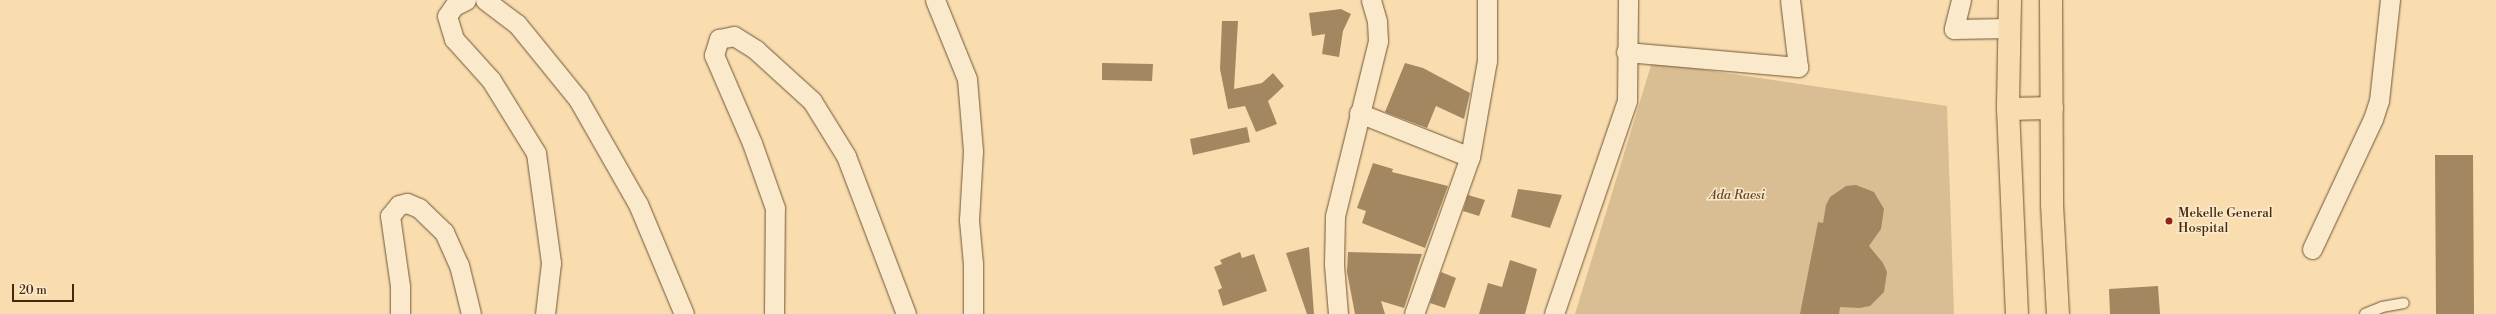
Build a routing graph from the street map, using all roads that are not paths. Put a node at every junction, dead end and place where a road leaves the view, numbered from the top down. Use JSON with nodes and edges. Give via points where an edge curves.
{"nodes":[{"id":1,"x":466,"y":0,"type":"edge"},
{"id":2,"x":485,"y":0,"type":"edge"},
{"id":3,"x":935,"y":0,"type":"edge"},
{"id":4,"x":1371,"y":0,"type":"edge"},
{"id":5,"x":1487,"y":0,"type":"edge"},
{"id":6,"x":1628,"y":0,"type":"edge"},
{"id":7,"x":1790,"y":0,"type":"edge"},
{"id":8,"x":1961,"y":0,"type":"edge"},
{"id":9,"x":2010,"y":0,"type":"edge"},
{"id":10,"x":2051,"y":0,"type":"edge"},
{"id":11,"x":2390,"y":0,"type":"edge"},
{"id":12,"x":2009,"y":28,"type":"junction"},
{"id":13,"x":1626,"y":52,"type":"junction"},
{"id":14,"x":2052,"y":108,"type":"junction"},
{"id":15,"x":2008,"y":109,"type":"junction"},
{"id":16,"x":1359,"y":113,"type":"junction"},
{"id":17,"x":1470,"y":157,"type":"junction"},
{"id":18,"x":2312,"y":249,"type":"dead end"},
{"id":19,"x":2404,"y":303,"type":"dead end"},
{"id":20,"x":400,"y":314,"type":"edge"},
{"id":21,"x":471,"y":314,"type":"edge"},
{"id":22,"x":545,"y":314,"type":"edge"},
{"id":23,"x":684,"y":314,"type":"edge"},
{"id":24,"x":774,"y":314,"type":"edge"},
{"id":25,"x":906,"y":314,"type":"edge"},
{"id":26,"x":973,"y":314,"type":"edge"},
{"id":27,"x":1338,"y":314,"type":"edge"},
{"id":28,"x":1414,"y":314,"type":"edge"},
{"id":29,"x":1554,"y":314,"type":"edge"},
{"id":30,"x":2016,"y":314,"type":"edge"},
{"id":31,"x":2058,"y":314,"type":"edge"},
{"id":32,"x":2365,"y":314,"type":"edge"}],
"edges":[{"from":1,"to":22,"type":"street","via":[[454,6],[447,16],[454,39],[491,80],[536,153],[551,263]]},
{"from":2,"to":23,"type":"street","via":[[517,24],[578,99],[638,204]]},
{"from":3,"to":26,"type":"street","via":[[967,79],[973,151],[969,220],[973,264]]},
{"from":4,"to":16,"type":"street","via":[[1377,21],[1378,41]]},
{"from":5,"to":17,"type":"street","via":[[1486,61]]},
{"from":6,"to":13,"type":"street"},
{"from":7,"to":13,"type":"street","via":[[1798,67]]},
{"from":8,"to":12,"type":"street","via":[[1954,29]]},
{"from":9,"to":12,"type":"main road"},
{"from":10,"to":14,"type":"main road"},
{"from":11,"to":18,"type":"street","via":[[2377,107],[2367,136]]},
{"from":12,"to":15,"type":"main road"},
{"from":13,"to":29,"type":"street","via":[[1627,101]]},
{"from":14,"to":15,"type":"main road"},
{"from":14,"to":31,"type":"main road","via":[[2052,204]]},
{"from":15,"to":30,"type":"main road"},
{"from":16,"to":17,"type":"street"},
{"from":16,"to":27,"type":"street","via":[[1335,216],[1334,264]]},
{"from":17,"to":28,"type":"street"},
{"from":19,"to":32,"type":"lane","via":[[2382,307]]},
{"from":20,"to":21,"type":"street","via":[[400,286],[390,216],[399,205],[407,203],[419,208],[444,232],[459,266]]},
{"from":24,"to":25,"type":"street","via":[[775,208],[752,143],[714,55],[719,39],[734,36],[756,50],[812,101],[846,156]]}]}
